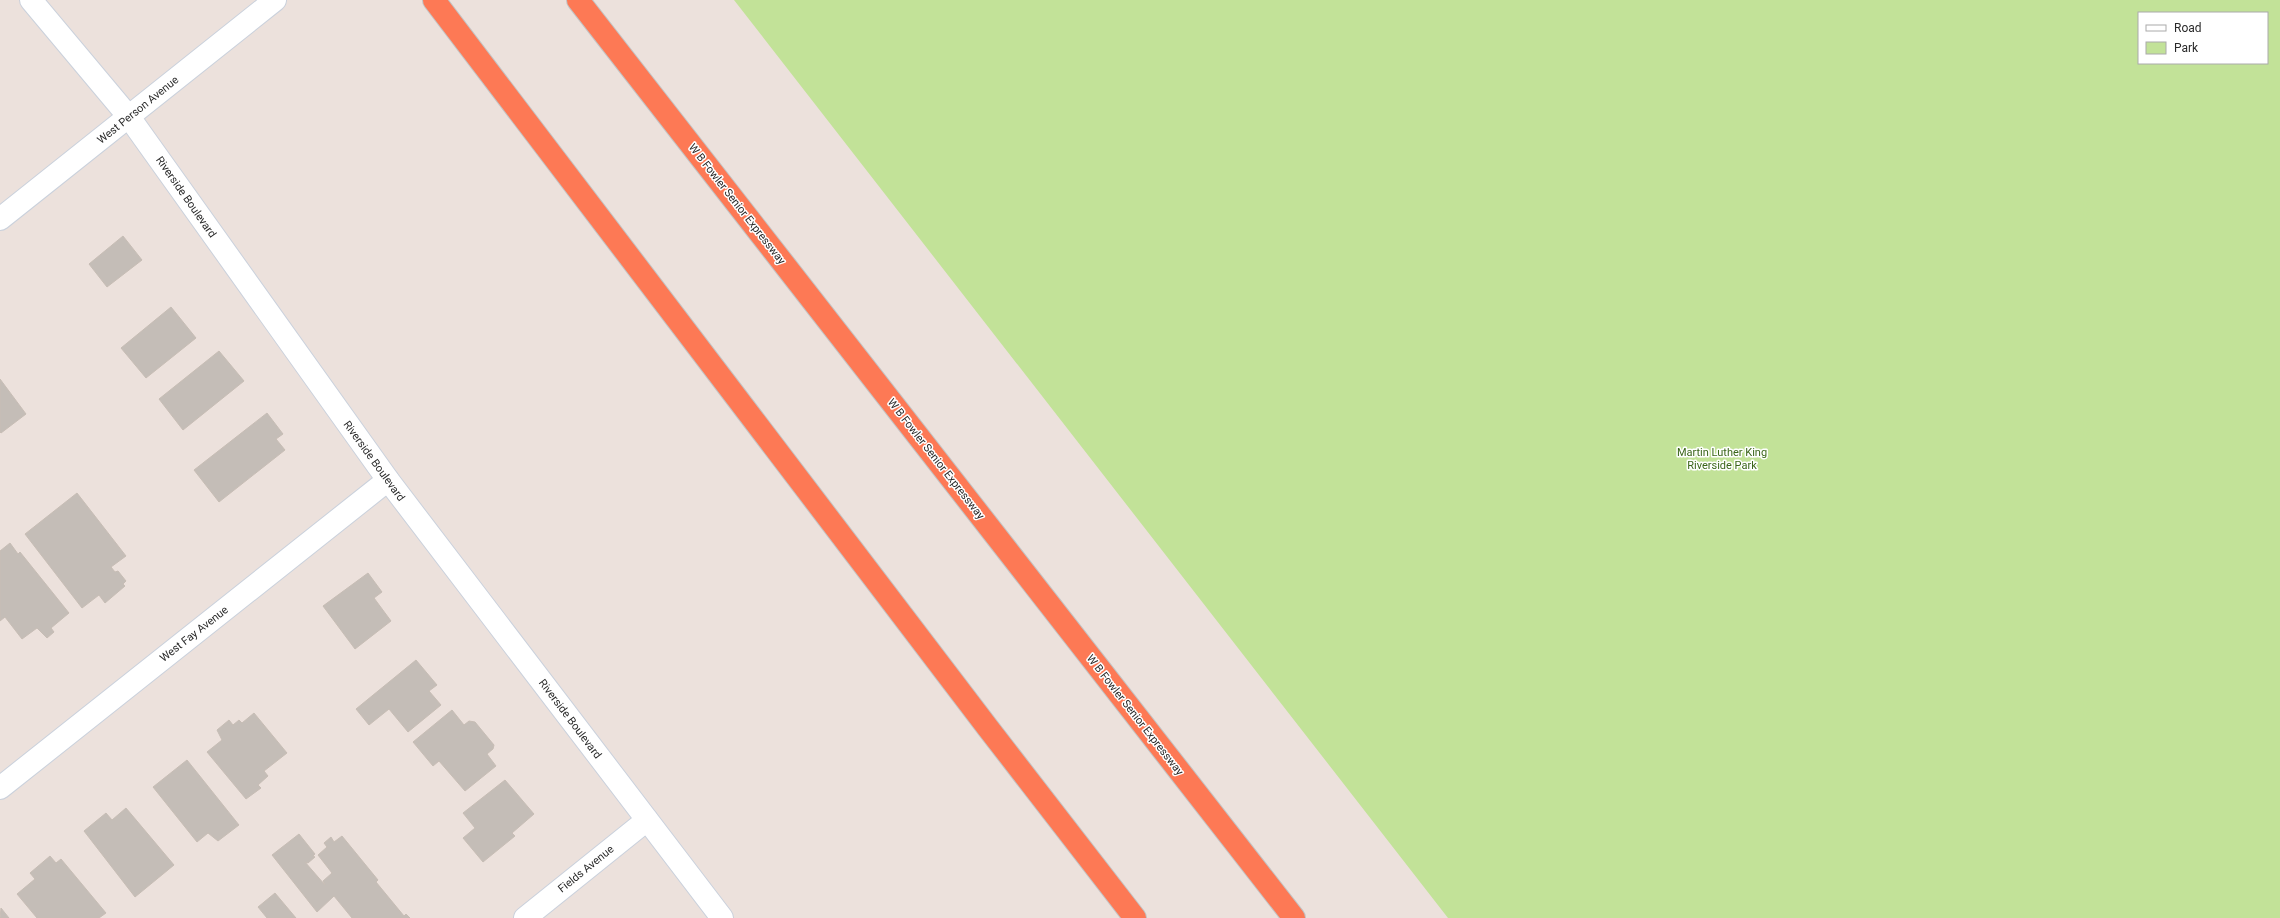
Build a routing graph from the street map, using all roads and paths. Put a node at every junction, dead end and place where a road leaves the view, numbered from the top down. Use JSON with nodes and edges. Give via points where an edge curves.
{"nodes":[{"id":1,"x":31,"y":0,"type":"edge"},
{"id":2,"x":275,"y":0,"type":"edge"},
{"id":3,"x":434,"y":0,"type":"edge"},
{"id":4,"x":578,"y":0,"type":"edge"},
{"id":5,"x":129,"y":117,"type":"junction"},
{"id":6,"x":0,"y":219,"type":"edge"},
{"id":7,"x":388,"y":480,"type":"junction"},
{"id":8,"x":0,"y":788,"type":"edge"},
{"id":9,"x":647,"y":820,"type":"junction"},
{"id":10,"x":525,"y":918,"type":"edge"},
{"id":11,"x":722,"y":918,"type":"edge"},
{"id":12,"x":1135,"y":918,"type":"edge"},
{"id":13,"x":1294,"y":918,"type":"edge"}],
"edges":[{"from":1,"to":5,"type":"street","name":"Riverside Boulevard"},
{"from":2,"to":5,"type":"street","name":"West Person Avenue"},
{"from":3,"to":12,"type":"highway"},
{"from":4,"to":13,"type":"highway","name":"W B Fowler Senior Expressway"},
{"from":5,"to":6,"type":"street","name":"West Person Avenue"},
{"from":5,"to":7,"type":"street","name":"Riverside Boulevard"},
{"from":7,"to":8,"type":"street","name":"West Fay Avenue"},
{"from":7,"to":9,"type":"street","name":"Riverside Boulevard"},
{"from":9,"to":10,"type":"street","name":"Fields Avenue"},
{"from":9,"to":11,"type":"street","name":"Riverside Boulevard"}]}
